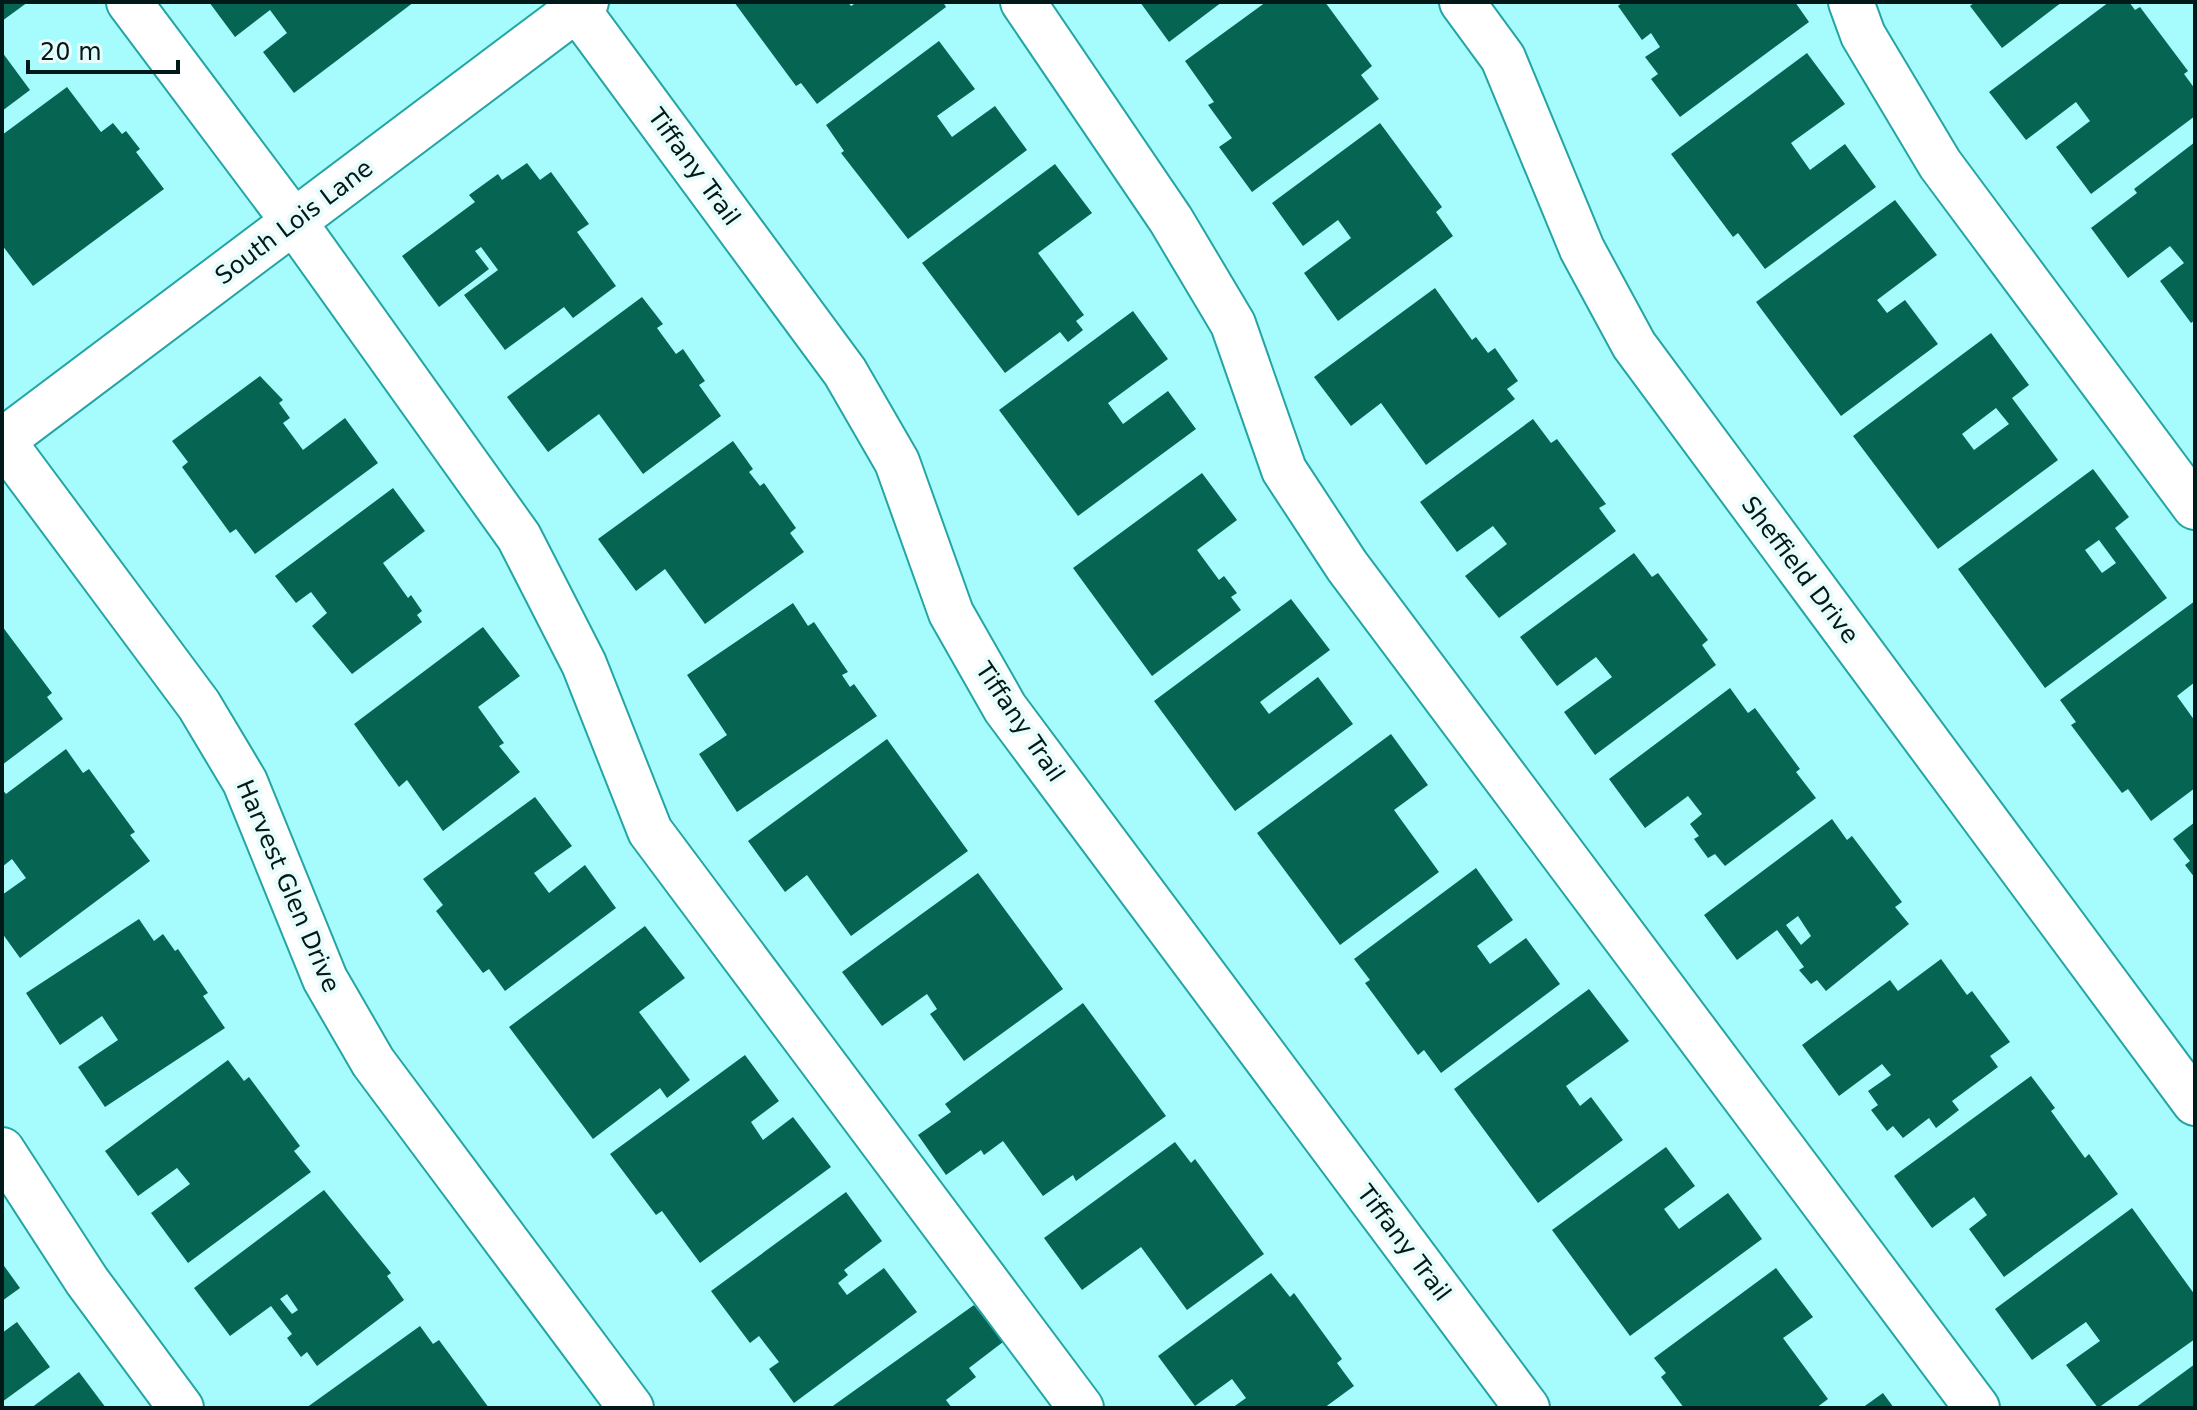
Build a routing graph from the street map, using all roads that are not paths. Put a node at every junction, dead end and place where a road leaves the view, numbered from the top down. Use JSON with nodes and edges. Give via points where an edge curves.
{"nodes":[{"id":1,"x":129,"y":2,"type":"edge"},
{"id":2,"x":1023,"y":2,"type":"edge"},
{"id":3,"x":1462,"y":2,"type":"edge"},
{"id":4,"x":1851,"y":2,"type":"edge"},
{"id":5,"x":578,"y":4,"type":"edge"},
{"id":6,"x":294,"y":222,"type":"junction"},
{"id":7,"x":2,"y":441,"type":"edge"},
{"id":8,"x":2195,"y":507,"type":"edge"},
{"id":9,"x":2195,"y":1103,"type":"edge"},
{"id":10,"x":2,"y":1150,"type":"edge"},
{"id":11,"x":181,"y":1408,"type":"edge"},
{"id":12,"x":631,"y":1408,"type":"edge"},
{"id":13,"x":1081,"y":1408,"type":"edge"},
{"id":14,"x":1527,"y":1408,"type":"edge"},
{"id":15,"x":1977,"y":1408,"type":"edge"}],
"edges":[{"from":1,"to":6,"type":"street"},
{"from":2,"to":15,"type":"street","via":[[1163,207],[1233,324],[1284,470],[1347,566]]},
{"from":3,"to":9,"type":"street","name":"Sheffield Drive","via":[[1503,58],[1582,249],[1634,345]]},
{"from":4,"to":8,"type":"street","via":[[1863,35],[1940,164]]},
{"from":5,"to":6,"type":"street","name":"South Lois Lane"},
{"from":5,"to":14,"type":"street","name":"Tiffany Trail","via":[[845,372],[897,462],[951,613],[1005,708]]},
{"from":6,"to":7,"type":"street","name":"South Lois Lane"},
{"from":6,"to":13,"type":"street","via":[[519,537],[584,664],[650,831]]},
{"from":7,"to":12,"type":"street","name":"Harvest Glen Drive","via":[[199,705],[237,769],[325,979],[373,1062]]},
{"from":10,"to":11,"type":"street","via":[[87,1281]]}]}
